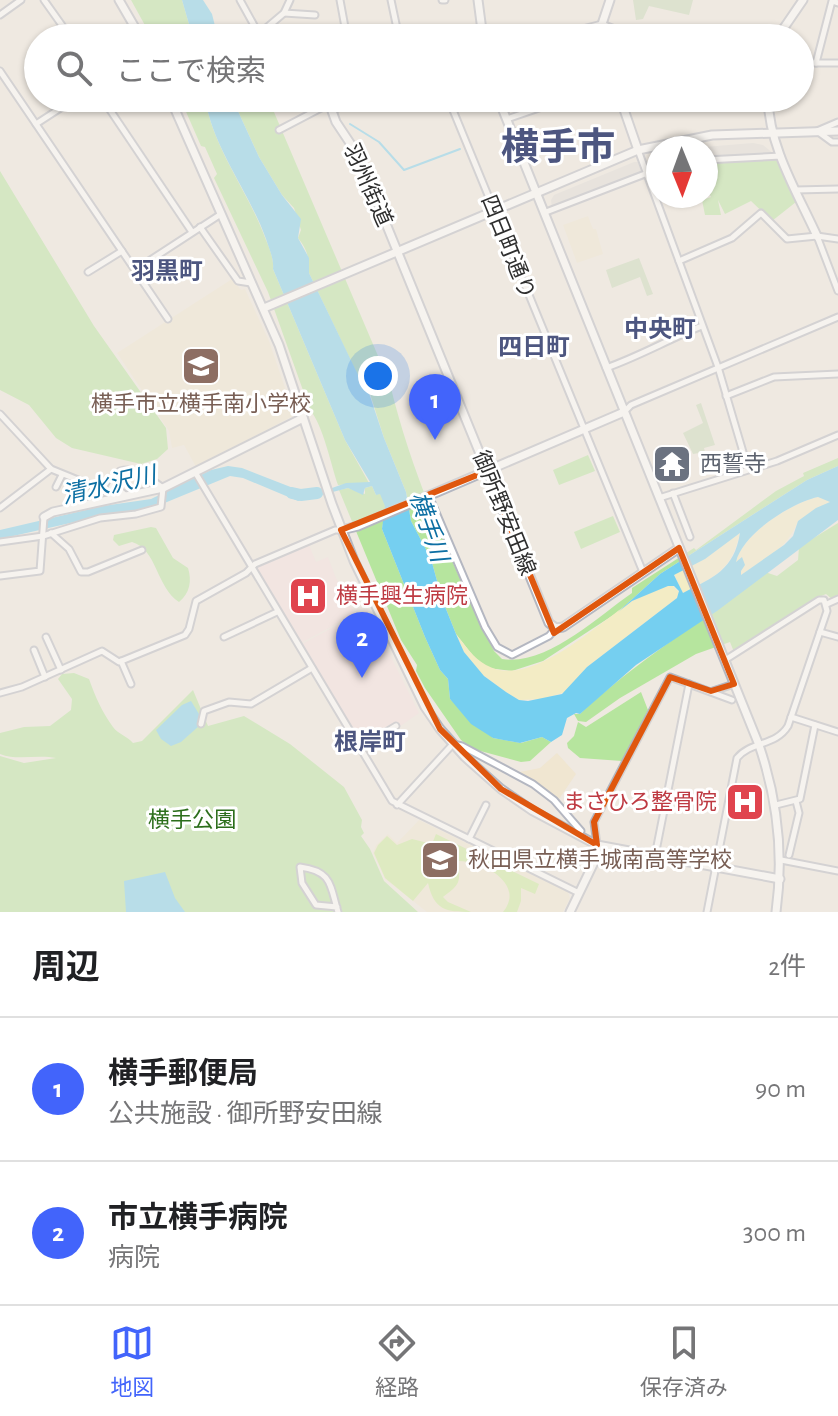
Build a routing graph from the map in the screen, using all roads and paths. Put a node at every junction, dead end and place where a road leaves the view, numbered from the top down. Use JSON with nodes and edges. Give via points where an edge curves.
{"nodes":[{"id":1,"x":21,"y":0,"type":"edge"},
{"id":2,"x":44,"y":0,"type":"edge"},
{"id":3,"x":119,"y":0,"type":"edge"},
{"id":4,"x":240,"y":0,"type":"edge"},
{"id":5,"x":290,"y":0,"type":"edge"},
{"id":6,"x":340,"y":0,"type":"edge"},
{"id":7,"x":391,"y":0,"type":"edge"},
{"id":8,"x":478,"y":0,"type":"edge"},
{"id":9,"x":610,"y":0,"type":"edge"},
{"id":10,"x":803,"y":0,"type":"edge"},
{"id":11,"x":838,"y":3,"type":"edge"},
{"id":12,"x":284,"y":13,"type":"junction"},
{"id":13,"x":0,"y":15,"type":"edge"},
{"id":14,"x":315,"y":15,"type":"dead end"},
{"id":15,"x":61,"y":24,"type":"edge"},
{"id":16,"x":133,"y":24,"type":"edge"},
{"id":17,"x":253,"y":24,"type":"edge"},
{"id":18,"x":272,"y":24,"type":"edge"},
{"id":19,"x":344,"y":24,"type":"edge"},
{"id":20,"x":396,"y":24,"type":"edge"},
{"id":21,"x":481,"y":24,"type":"edge"},
{"id":22,"x":602,"y":24,"type":"edge"},
{"id":23,"x":787,"y":24,"type":"edge"},
{"id":24,"x":816,"y":63,"type":"joint"},
{"id":25,"x":838,"y":63,"type":"edge"},
{"id":26,"x":0,"y":71,"type":"edge"},
{"id":27,"x":24,"y":106,"type":"edge"},
{"id":28,"x":28,"y":112,"type":"edge"},
{"id":29,"x":54,"y":112,"type":"edge"},
{"id":30,"x":111,"y":112,"type":"edge"},
{"id":31,"x":176,"y":112,"type":"edge"},
{"id":32,"x":311,"y":112,"type":"edge"},
{"id":33,"x":332,"y":112,"type":"edge"},
{"id":34,"x":453,"y":112,"type":"edge"},
{"id":35,"x":504,"y":112,"type":"edge"},
{"id":36,"x":527,"y":112,"type":"edge"},
{"id":37,"x":625,"y":112,"type":"edge"},
{"id":38,"x":770,"y":112,"type":"edge"},
{"id":39,"x":507,"y":119,"type":"junction"},
{"id":40,"x":838,"y":122,"type":"edge"},
{"id":41,"x":36,"y":124,"type":"junction"},
{"id":42,"x":279,"y":130,"type":"dead end"},
{"id":43,"x":817,"y":131,"type":"junction"},
{"id":44,"x":838,"y":131,"type":"edge"},
{"id":45,"x":772,"y":132,"type":"junction"},
{"id":46,"x":838,"y":142,"type":"edge"},
{"id":47,"x":638,"y":150,"type":"junction"},
{"id":48,"x":781,"y":156,"type":"junction"},
{"id":49,"x":718,"y":159,"type":"edge"},
{"id":50,"x":646,"y":173,"type":"joint"},
{"id":51,"x":838,"y":189,"type":"edge"},
{"id":52,"x":796,"y":190,"type":"junction"},
{"id":53,"x":537,"y":192,"type":"junction"},
{"id":54,"x":659,"y":208,"type":"edge"},
{"id":55,"x":492,"y":211,"type":"junction"},
{"id":56,"x":546,"y":212,"type":"junction"},
{"id":57,"x":221,"y":214,"type":"junction"},
{"id":58,"x":200,"y":227,"type":"junction"},
{"id":59,"x":192,"y":232,"type":"junction"},
{"id":60,"x":817,"y":236,"type":"junction"},
{"id":61,"x":838,"y":239,"type":"edge"},
{"id":62,"x":122,"y":251,"type":"junction"},
{"id":63,"x":397,"y":251,"type":"junction"},
{"id":64,"x":679,"y":261,"type":"junction"},
{"id":65,"x":135,"y":270,"type":"junction"},
{"id":66,"x":88,"y":272,"type":"dead end"},
{"id":67,"x":252,"y":283,"type":"junction"},
{"id":68,"x":838,"y":291,"type":"edge"},
{"id":69,"x":264,"y":308,"type":"junction"},
{"id":70,"x":838,"y":317,"type":"edge"},
{"id":71,"x":168,"y":319,"type":"dead end"},
{"id":72,"x":702,"y":326,"type":"junction"},
{"id":73,"x":718,"y":367,"type":"junction"},
{"id":74,"x":606,"y":368,"type":"junction"},
{"id":75,"x":838,"y":374,"type":"edge"},
{"id":76,"x":726,"y":396,"type":"junction"},
{"id":77,"x":624,"y":412,"type":"junction"},
{"id":78,"x":0,"y":414,"type":"edge"},
{"id":79,"x":303,"y":418,"type":"junction"},
{"id":80,"x":583,"y":430,"type":"junction"},
{"id":81,"x":838,"y":435,"type":"edge"},
{"id":82,"x":51,"y":469,"type":"junction"},
{"id":83,"x":748,"y":469,"type":"junction"},
{"id":84,"x":487,"y":471,"type":"junction"},
{"id":85,"x":196,"y":474,"type":"junction"},
{"id":86,"x":62,"y":475,"type":"junction"},
{"id":87,"x":56,"y":487,"type":"dead end"},
{"id":88,"x":110,"y":490,"type":"junction"},
{"id":89,"x":163,"y":490,"type":"junction"},
{"id":90,"x":673,"y":493,"type":"junction"},
{"id":91,"x":429,"y":496,"type":"junction"},
{"id":92,"x":127,"y":497,"type":"junction"},
{"id":93,"x":659,"y":498,"type":"junction"},
{"id":94,"x":0,"y":508,"type":"edge"},
{"id":95,"x":44,"y":517,"type":"joint"},
{"id":96,"x":341,"y":530,"type":"junction"},
{"id":97,"x":51,"y":533,"type":"junction"},
{"id":98,"x":43,"y":534,"type":"junction"},
{"id":99,"x":690,"y":537,"type":"dead end"},
{"id":100,"x":0,"y":542,"type":"edge"},
{"id":101,"x":679,"y":548,"type":"junction"},
{"id":102,"x":142,"y":550,"type":"dead end"},
{"id":103,"x":250,"y":568,"type":"junction"},
{"id":104,"x":643,"y":572,"type":"junction"},
{"id":105,"x":0,"y":576,"type":"edge"},
{"id":106,"x":838,"y":599,"type":"edge"},
{"id":107,"x":827,"y":604,"type":"junction"},
{"id":108,"x":277,"y":612,"type":"junction"},
{"id":109,"x":556,"y":628,"type":"junction"},
{"id":110,"x":820,"y":632,"type":"junction"},
{"id":111,"x":46,"y":637,"type":"dead end"},
{"id":112,"x":224,"y":637,"type":"dead end"},
{"id":113,"x":838,"y":637,"type":"edge"},
{"id":114,"x":34,"y":650,"type":"dead end"},
{"id":115,"x":725,"y":660,"type":"junction"},
{"id":116,"x":121,"y":661,"type":"junction"},
{"id":117,"x":312,"y":668,"type":"junction"},
{"id":118,"x":61,"y":670,"type":"junction"},
{"id":119,"x":45,"y":677,"type":"junction"},
{"id":120,"x":131,"y":684,"type":"dead end"},
{"id":121,"x":689,"y":684,"type":"junction"},
{"id":122,"x":734,"y":684,"type":"junction"},
{"id":123,"x":711,"y":691,"type":"junction"},
{"id":124,"x":0,"y":693,"type":"edge"},
{"id":125,"x":732,"y":700,"type":"dead end"},
{"id":126,"x":791,"y":717,"type":"junction"},
{"id":127,"x":201,"y":724,"type":"dead end"},
{"id":128,"x":815,"y":725,"type":"junction"},
{"id":129,"x":396,"y":726,"type":"dead end"},
{"id":130,"x":838,"y":732,"type":"edge"},
{"id":131,"x":453,"y":744,"type":"junction"},
{"id":132,"x":759,"y":745,"type":"junction"},
{"id":133,"x":360,"y":749,"type":"junction"},
{"id":134,"x":796,"y":801,"type":"junction"},
{"id":135,"x":397,"y":805,"type":"junction"},
{"id":136,"x":486,"y":805,"type":"dead end"},
{"id":137,"x":776,"y":805,"type":"junction"},
{"id":138,"x":581,"y":831,"type":"dead end"},
{"id":139,"x":469,"y":839,"type":"junction"},
{"id":140,"x":597,"y":845,"type":"junction"},
{"id":141,"x":789,"y":855,"type":"dead end"},
{"id":142,"x":655,"y":857,"type":"junction"},
{"id":143,"x":781,"y":860,"type":"junction"},
{"id":144,"x":716,"y":868,"type":"junction"},
{"id":145,"x":838,"y":871,"type":"edge"},
{"id":146,"x":780,"y":879,"type":"junction"},
{"id":147,"x":579,"y":893,"type":"junction"},
{"id":148,"x":337,"y":909,"type":"edge"},
{"id":149,"x":571,"y":912,"type":"edge"},
{"id":150,"x":707,"y":912,"type":"edge"},
{"id":151,"x":776,"y":912,"type":"edge"}],
"edges":[{"from":1,"to":13,"type":"street"},
{"from":2,"to":15,"type":"street"},
{"from":3,"to":16,"type":"street"},
{"from":4,"to":17,"type":"street"},
{"from":5,"to":12,"type":"street"},
{"from":6,"to":19,"type":"street"},
{"from":7,"to":20,"type":"street"},
{"from":8,"to":21,"type":"street"},
{"from":9,"to":22,"type":"street"},
{"from":10,"to":23,"type":"street"},
{"from":11,"to":24,"type":"street","via":[[832,1]]},
{"from":12,"to":14,"type":"street"},
{"from":12,"to":18,"type":"street"},
{"from":24,"to":25,"type":"street"},
{"from":26,"to":27,"type":"street"},
{"from":28,"to":41,"type":"street"},
{"from":29,"to":41,"type":"street"},
{"from":30,"to":59,"type":"street"},
{"from":31,"to":57,"type":"street"},
{"from":32,"to":42,"type":"street"},
{"from":33,"to":63,"type":"street","name":"羽州街道","via":[[358,155]]},
{"from":34,"to":55,"type":"street","name":"四日町通り"},
{"from":35,"to":39,"type":"street"},
{"from":36,"to":39,"type":"street"},
{"from":37,"to":47,"type":"street"},
{"from":38,"to":45,"type":"street"},
{"from":39,"to":53,"type":"street"},
{"from":40,"to":43,"type":"street"},
{"from":41,"to":62,"type":"street"},
{"from":43,"to":44,"type":"street"},
{"from":43,"to":45,"type":"street"},
{"from":43,"to":46,"type":"street"},
{"from":45,"to":47,"type":"street","via":[[702,136]]},
{"from":45,"to":48,"type":"street"},
{"from":47,"to":50,"type":"street"},
{"from":47,"to":53,"type":"street"},
{"from":48,"to":49,"type":"street"},
{"from":48,"to":52,"type":"street"},
{"from":50,"to":56,"type":"street"},
{"from":51,"to":52,"type":"street"},
{"from":52,"to":60,"type":"street"},
{"from":53,"to":55,"type":"street"},
{"from":53,"to":56,"type":"street"},
{"from":54,"to":64,"type":"street"},
{"from":55,"to":63,"type":"street"},
{"from":55,"to":80,"type":"street","name":"四日町通り"},
{"from":56,"to":74,"type":"street"},
{"from":57,"to":58,"type":"street"},
{"from":57,"to":67,"type":"street"},
{"from":58,"to":59,"type":"street"},
{"from":58,"to":67,"type":"street","via":[[238,281]]},
{"from":59,"to":65,"type":"street"},
{"from":60,"to":61,"type":"street"},
{"from":60,"to":64,"type":"street","via":[[787,239],[761,213],[732,238]]},
{"from":60,"to":68,"type":"street"},
{"from":62,"to":65,"type":"street"},
{"from":62,"to":66,"type":"street"},
{"from":63,"to":69,"type":"street"},
{"from":63,"to":84,"type":"street","name":"御所野安田線"},
{"from":64,"to":72,"type":"street"},
{"from":65,"to":71,"type":"street"},
{"from":67,"to":69,"type":"street"},
{"from":69,"to":79,"type":"street"},
{"from":70,"to":73,"type":"street"},
{"from":72,"to":73,"type":"street"},
{"from":72,"to":74,"type":"street"},
{"from":73,"to":76,"type":"street"},
{"from":73,"to":77,"type":"street"},
{"from":74,"to":77,"type":"street"},
{"from":75,"to":76,"type":"street","via":[[774,377]]},
{"from":76,"to":83,"type":"street"},
{"from":77,"to":80,"type":"street"},
{"from":77,"to":93,"type":"street"},
{"from":78,"to":82,"type":"street"},
{"from":79,"to":85,"type":"street"},
{"from":79,"to":96,"type":"street"},
{"from":80,"to":84,"type":"street"},
{"from":80,"to":104,"type":"street","name":"四日町通り"},
{"from":81,"to":83,"type":"street"},
{"from":82,"to":86,"type":"street"},
{"from":82,"to":94,"type":"street"},
{"from":83,"to":90,"type":"street"},
{"from":84,"to":91,"type":"street"},
{"from":84,"to":109,"type":"street","name":"御所野安田線","via":[[549,623]]},
{"from":85,"to":89,"type":"street"},
{"from":85,"to":103,"type":"street"},
{"from":86,"to":87,"type":"street"},
{"from":86,"to":88,"type":"street"},
{"from":88,"to":89,"type":"street","via":[[120,471],[130,469]]},
{"from":88,"to":92,"type":"street"},
{"from":89,"to":92,"type":"street"},
{"from":89,"to":97,"type":"street","via":[[162,508]]},
{"from":90,"to":93,"type":"street"},
{"from":90,"to":99,"type":"street"},
{"from":91,"to":96,"type":"street"},
{"from":91,"to":109,"type":"street","via":[[497,647],[512,655]]},
{"from":92,"to":95,"type":"street"},
{"from":93,"to":101,"type":"street"},
{"from":95,"to":98,"type":"street"},
{"from":96,"to":103,"type":"street"},
{"from":96,"to":131,"type":"street","via":[[425,707]]},
{"from":97,"to":98,"type":"street"},
{"from":97,"to":102,"type":"street","via":[[69,549],[81,572]]},
{"from":98,"to":100,"type":"street"},
{"from":98,"to":105,"type":"street","via":[[40,571]]},
{"from":101,"to":104,"type":"street"},
{"from":101,"to":115,"type":"street"},
{"from":103,"to":108,"type":"street"},
{"from":103,"to":116,"type":"street","via":[[196,601],[185,635]]},
{"from":104,"to":109,"type":"street"},
{"from":106,"to":107,"type":"street"},
{"from":107,"to":110,"type":"street"},
{"from":107,"to":115,"type":"street","via":[[819,600]]},
{"from":108,"to":112,"type":"street"},
{"from":108,"to":117,"type":"street"},
{"from":110,"to":113,"type":"street"},
{"from":110,"to":126,"type":"street"},
{"from":111,"to":118,"type":"street"},
{"from":114,"to":119,"type":"street"},
{"from":115,"to":122,"type":"street"},
{"from":116,"to":118,"type":"street","via":[[102,651]]},
{"from":116,"to":120,"type":"street"},
{"from":117,"to":127,"type":"street","via":[[251,704],[229,702],[204,711]]},
{"from":117,"to":133,"type":"street"},
{"from":118,"to":119,"type":"street"},
{"from":119,"to":124,"type":"street"},
{"from":121,"to":123,"type":"street"},
{"from":121,"to":140,"type":"street","via":[[670,677],[594,822]]},
{"from":121,"to":142,"type":"street"},
{"from":122,"to":123,"type":"street"},
{"from":122,"to":132,"type":"street"},
{"from":123,"to":125,"type":"street"},
{"from":126,"to":128,"type":"street"},
{"from":126,"to":132,"type":"street","via":[[778,738]]},
{"from":128,"to":130,"type":"street"},
{"from":128,"to":134,"type":"street"},
{"from":129,"to":133,"type":"street"},
{"from":131,"to":135,"type":"street"},
{"from":131,"to":138,"type":"street","via":[[533,784]]},
{"from":131,"to":140,"type":"street","via":[[518,802]]},
{"from":132,"to":137,"type":"street"},
{"from":132,"to":144,"type":"street","via":[[737,758]]},
{"from":133,"to":135,"type":"street"},
{"from":134,"to":137,"type":"street"},
{"from":134,"to":141,"type":"street","via":[[799,813]]},
{"from":135,"to":139,"type":"street"},
{"from":136,"to":139,"type":"street"},
{"from":137,"to":143,"type":"street"},
{"from":139,"to":147,"type":"street"},
{"from":140,"to":142,"type":"street"},
{"from":140,"to":147,"type":"street","via":[[599,852]]},
{"from":142,"to":144,"type":"street"},
{"from":143,"to":145,"type":"street"},
{"from":143,"to":146,"type":"street"},
{"from":144,"to":146,"type":"street"},
{"from":144,"to":150,"type":"street"},
{"from":146,"to":151,"type":"street"},
{"from":147,"to":149,"type":"street"},
{"from":148,"to":148,"type":"street","via":[[329,880],[300,867],[302,883],[316,905]]}]}
